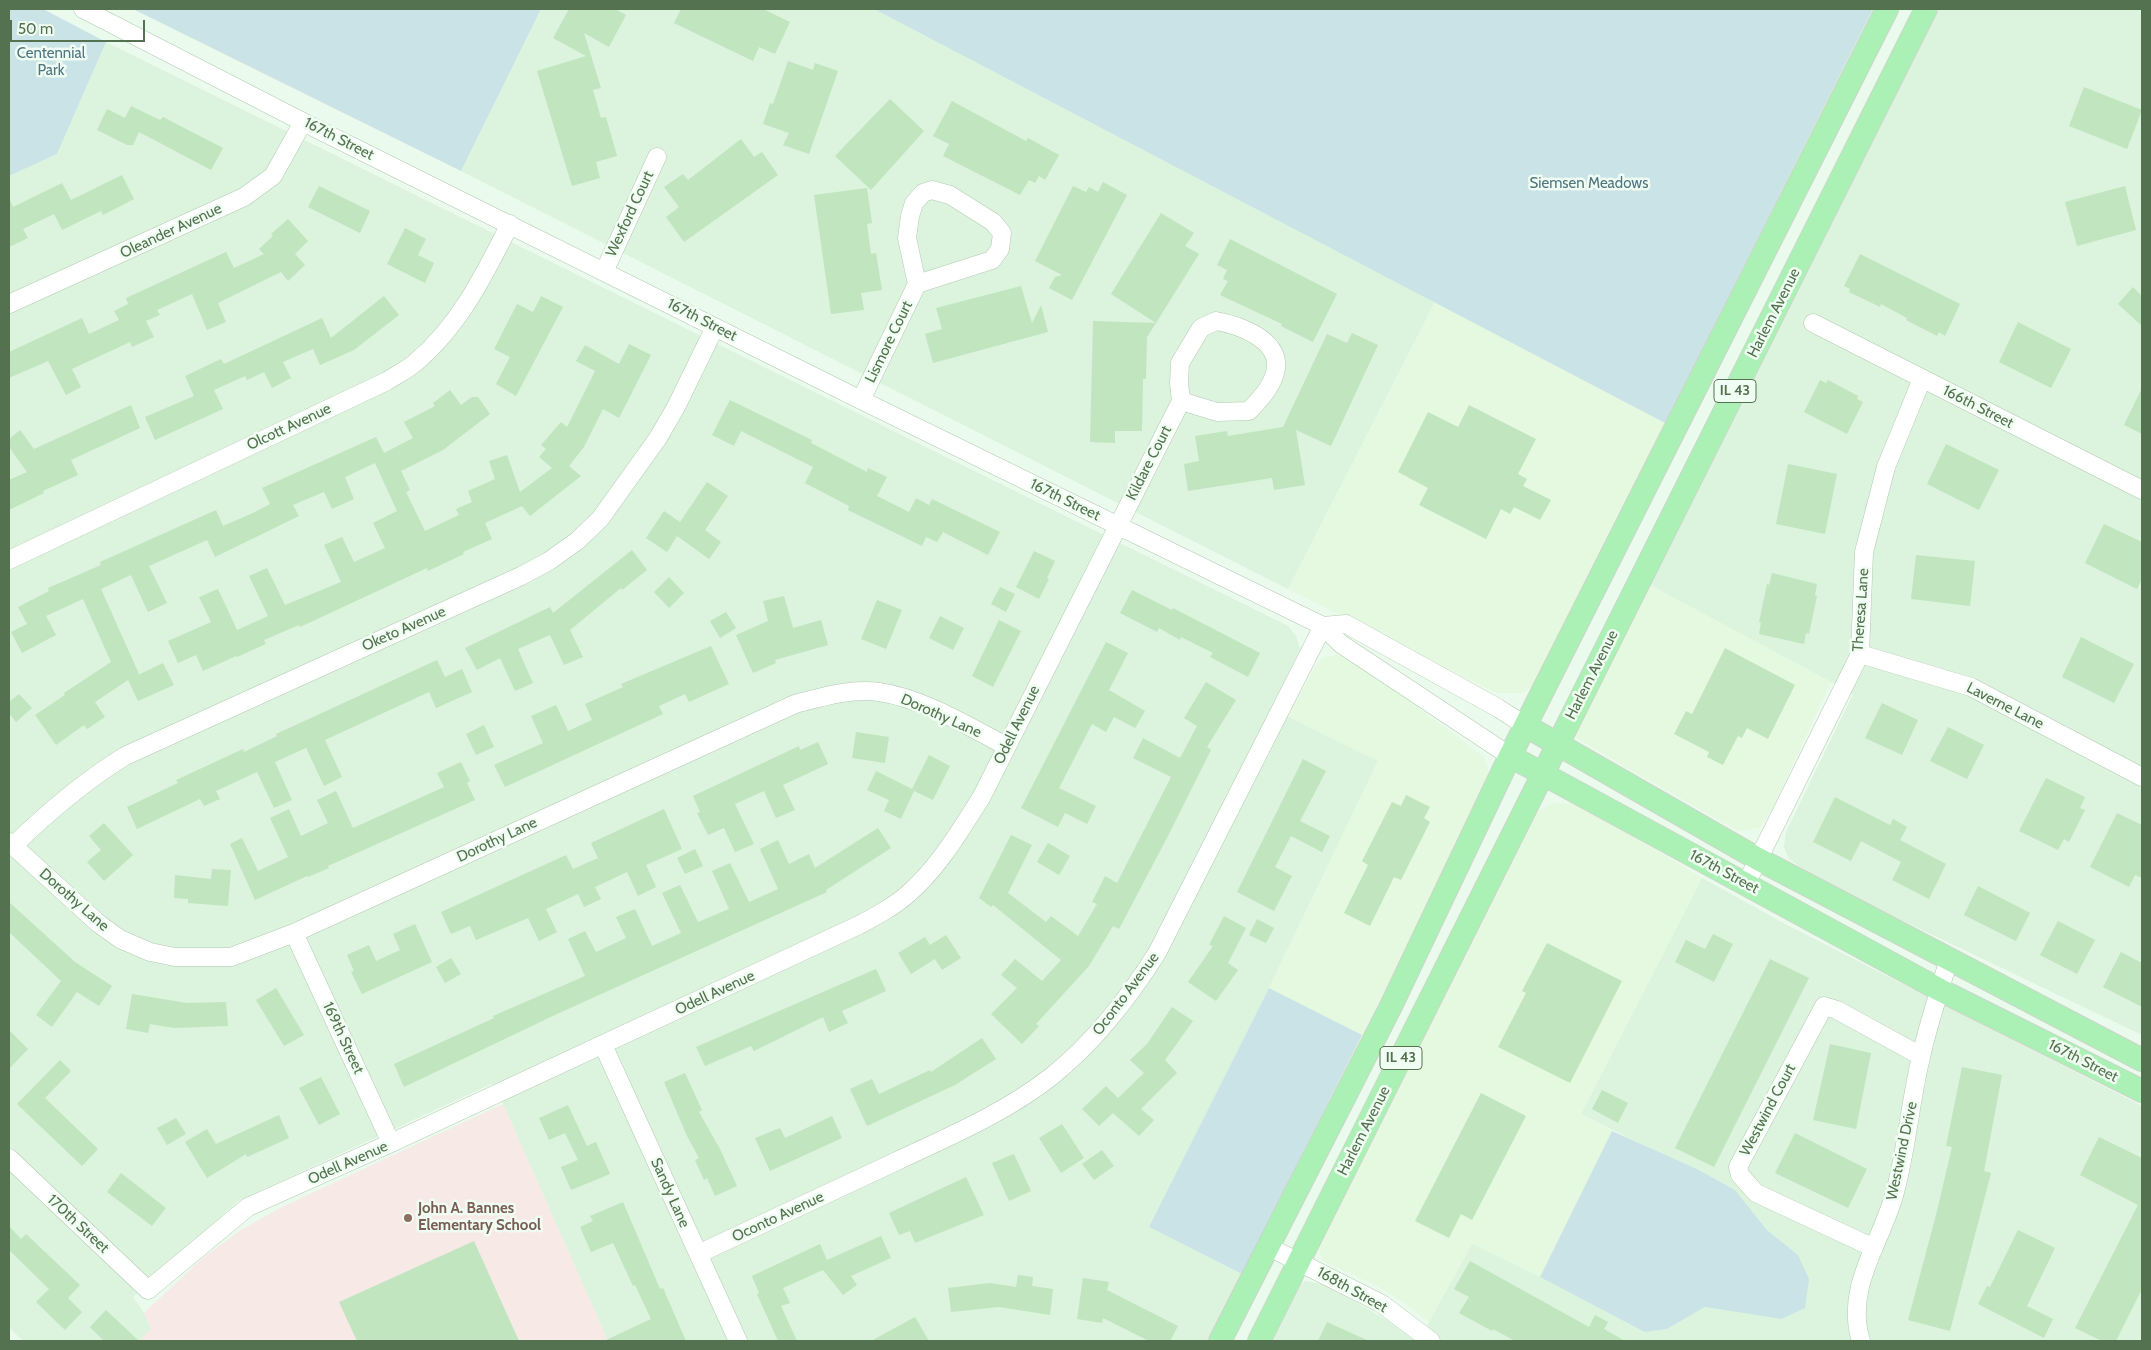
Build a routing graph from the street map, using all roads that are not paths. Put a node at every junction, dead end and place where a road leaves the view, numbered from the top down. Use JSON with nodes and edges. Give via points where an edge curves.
{"nodes":[{"id":1,"x":83,"y":9,"type":"edge"},
{"id":2,"x":1887,"y":9,"type":"edge"},
{"id":3,"x":1926,"y":9,"type":"edge"},
{"id":4,"x":303,"y":122,"type":"junction"},
{"id":5,"x":656,"y":157,"type":"dead end"},
{"id":6,"x":510,"y":224,"type":"junction"},
{"id":7,"x":604,"y":272,"type":"junction"},
{"id":8,"x":918,"y":284,"type":"junction"},
{"id":9,"x":9,"y":304,"type":"edge"},
{"id":10,"x":1814,"y":323,"type":"dead end"},
{"id":11,"x":715,"y":327,"type":"junction"},
{"id":12,"x":1922,"y":379,"type":"junction"},
{"id":13,"x":861,"y":400,"type":"junction"},
{"id":14,"x":1181,"y":401,"type":"junction"},
{"id":15,"x":2142,"y":490,"type":"edge"},
{"id":16,"x":1117,"y":525,"type":"junction"},
{"id":17,"x":9,"y":560,"type":"edge"},
{"id":18,"x":1323,"y":626,"type":"junction"},
{"id":19,"x":1860,"y":654,"type":"junction"},
{"id":20,"x":1526,"y":726,"type":"junction"},
{"id":21,"x":1558,"y":744,"type":"junction"},
{"id":22,"x":1006,"y":746,"type":"junction"},
{"id":23,"x":1510,"y":756,"type":"junction"},
{"id":24,"x":1543,"y":774,"type":"junction"},
{"id":25,"x":2142,"y":777,"type":"edge"},
{"id":26,"x":11,"y":844,"type":"edge"},
{"id":27,"x":1758,"y":859,"type":"junction"},
{"id":28,"x":1746,"y":884,"type":"junction"},
{"id":29,"x":294,"y":933,"type":"junction"},
{"id":30,"x":1949,"y":958,"type":"junction"},
{"id":31,"x":1940,"y":990,"type":"junction"},
{"id":32,"x":603,"y":1045,"type":"junction"},
{"id":33,"x":1921,"y":1056,"type":"junction"},
{"id":34,"x":2142,"y":1060,"type":"edge"},
{"id":35,"x":2142,"y":1091,"type":"edge"},
{"id":36,"x":391,"y":1143,"type":"junction"},
{"id":37,"x":9,"y":1158,"type":"edge"},
{"id":38,"x":1269,"y":1247,"type":"junction"},
{"id":39,"x":1874,"y":1248,"type":"junction"},
{"id":40,"x":698,"y":1254,"type":"junction"},
{"id":41,"x":1299,"y":1261,"type":"junction"},
{"id":42,"x":148,"y":1290,"type":"joint"},
{"id":43,"x":1421,"y":1339,"type":"edge"},
{"id":44,"x":738,"y":1341,"type":"edge"},
{"id":45,"x":1220,"y":1341,"type":"edge"},
{"id":46,"x":1258,"y":1341,"type":"edge"},
{"id":47,"x":1861,"y":1341,"type":"edge"}],
"edges":[{"from":1,"to":4,"type":"street","name":"167th Street"},
{"from":2,"to":20,"type":"main road","number":"IL 43"},
{"from":3,"to":21,"type":"main road","name":"Harlem Avenue","number":"IL 43"},
{"from":4,"to":6,"type":"street","name":"167th Street"},
{"from":4,"to":9,"type":"street","name":"Oleander Avenue","via":[[273,176],[244,197]]},
{"from":5,"to":7,"type":"street","name":"Wexford Court"},
{"from":6,"to":7,"type":"street","name":"167th Street"},
{"from":6,"to":17,"type":"street","name":"Olcott Avenue","via":[[459,317],[414,364],[387,381]]},
{"from":7,"to":11,"type":"street","name":"167th Street"},
{"from":8,"to":8,"type":"street","name":"Lismore Court","via":[[907,238],[914,203],[923,193],[932,190],[950,196],[993,222],[1002,233],[1000,249],[992,260]]},
{"from":8,"to":13,"type":"street","name":"Lismore Court"},
{"from":10,"to":12,"type":"street","name":"166th Street"},
{"from":11,"to":13,"type":"street","name":"167th Street"},
{"from":11,"to":26,"type":"street","name":"Oketo Avenue","via":[[658,438],[600,519],[549,562],[125,756],[68,795]]},
{"from":12,"to":15,"type":"street","name":"166th Street"},
{"from":12,"to":19,"type":"street","name":"Theresa Lane","via":[[1886,466],[1864,552]]},
{"from":13,"to":16,"type":"street","name":"167th Street"},
{"from":14,"to":14,"type":"street","via":[[1180,363],[1201,328],[1216,321],[1232,324],[1254,334],[1273,350],[1276,368],[1271,381],[1249,411],[1217,412]]},
{"from":14,"to":16,"type":"street","name":"Kildare Court"},
{"from":16,"to":18,"type":"street","name":"167th Street"},
{"from":16,"to":22,"type":"street","name":"Odell Avenue"},
{"from":18,"to":20,"type":"street","name":"167th Street","via":[[1346,624]]},
{"from":18,"to":23,"type":"street","name":"167th Street","via":[[1341,644]]},
{"from":18,"to":40,"type":"street","name":"Oconto Avenue","via":[[1157,953],[1141,979],[1094,1036],[1026,1096],[980,1122]]},
{"from":19,"to":25,"type":"street","name":"Laverne Lane","via":[[1971,687]]},
{"from":19,"to":27,"type":"street","name":"Theresa Lane"},
{"from":20,"to":21,"type":"main road","name":"167th Street"},
{"from":20,"to":23,"type":"main road","number":"IL 43"},
{"from":21,"to":24,"type":"main road","name":"Harlem Avenue","number":"IL 43"},
{"from":21,"to":27,"type":"main road","name":"167th Street"},
{"from":22,"to":29,"type":"street","name":"Dorothy Lane","via":[[949,717],[897,696],[853,692],[818,698],[796,704]]},
{"from":22,"to":32,"type":"street","name":"Odell Avenue","via":[[981,798],[944,856],[900,900],[859,926]]},
{"from":23,"to":24,"type":"main road","name":"167th Street"},
{"from":23,"to":38,"type":"main road","number":"IL 43","via":[[1391,1006]]},
{"from":24,"to":28,"type":"main road","name":"167th Street"},
{"from":24,"to":41,"type":"main road","name":"Harlem Avenue","number":"IL 43"},
{"from":26,"to":29,"type":"street","name":"Dorothy Lane","via":[[99,924],[120,939],[150,952],[175,957],[231,957]]},
{"from":27,"to":28,"type":"street","name":"Theresa Lane"},
{"from":27,"to":30,"type":"main road","name":"167th Street"},
{"from":28,"to":31,"type":"main road","name":"167th Street"},
{"from":29,"to":36,"type":"street","name":"169th Street"},
{"from":30,"to":31,"type":"street","name":"Westwind Drive"},
{"from":30,"to":34,"type":"main road","name":"167th Street"},
{"from":31,"to":33,"type":"street","name":"Westwind Drive"},
{"from":31,"to":35,"type":"main road","name":"167th Street"},
{"from":32,"to":36,"type":"street","name":"Odell Avenue"},
{"from":32,"to":40,"type":"street","name":"Sandy Lane"},
{"from":33,"to":39,"type":"street","name":"Westwind Drive","via":[[1895,1192]]},
{"from":33,"to":39,"type":"street","name":"Westwind Court","via":[[1824,1006],[1738,1167],[1740,1175],[1756,1193]]},
{"from":36,"to":42,"type":"street","name":"Odell Avenue","via":[[248,1207]]},
{"from":37,"to":42,"type":"street","name":"170th Street"},
{"from":38,"to":41,"type":"street","name":"168th Street"},
{"from":38,"to":45,"type":"main road","number":"IL 43"},
{"from":39,"to":47,"type":"street","name":"Westwind Drive","via":[[1860,1282],[1857,1299],[1857,1330]]},
{"from":40,"to":44,"type":"street","name":"Sandy Lane"},
{"from":41,"to":43,"type":"street","name":"168th Street","via":[[1382,1304]]},
{"from":41,"to":46,"type":"main road","name":"Harlem Avenue","number":"IL 43"}]}
